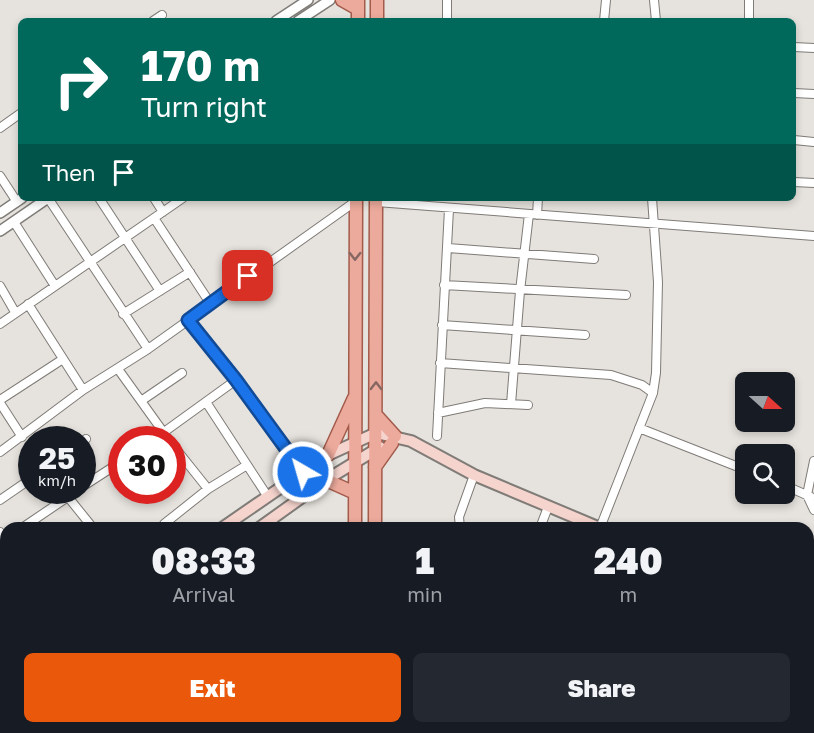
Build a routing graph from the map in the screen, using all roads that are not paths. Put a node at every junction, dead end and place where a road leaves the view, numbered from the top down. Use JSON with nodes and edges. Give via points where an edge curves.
{"nodes":[{"id":1,"x":308,"y":0,"type":"edge"},
{"id":2,"x":330,"y":0,"type":"edge"},
{"id":3,"x":342,"y":0,"type":"edge"},
{"id":4,"x":377,"y":0,"type":"edge"},
{"id":5,"x":447,"y":0,"type":"edge"},
{"id":6,"x":606,"y":0,"type":"edge"},
{"id":7,"x":654,"y":0,"type":"edge"},
{"id":8,"x":749,"y":0,"type":"edge"},
{"id":9,"x":358,"y":10,"type":"edge"},
{"id":10,"x":162,"y":15,"type":"dead end"},
{"id":11,"x":158,"y":18,"type":"edge"},
{"id":12,"x":281,"y":18,"type":"edge"},
{"id":13,"x":303,"y":18,"type":"edge"},
{"id":14,"x":377,"y":18,"type":"edge"},
{"id":15,"x":447,"y":18,"type":"edge"},
{"id":16,"x":604,"y":18,"type":"edge"},
{"id":17,"x":656,"y":18,"type":"edge"},
{"id":18,"x":749,"y":18,"type":"edge"},
{"id":19,"x":796,"y":47,"type":"edge"},
{"id":20,"x":814,"y":48,"type":"edge"},
{"id":21,"x":796,"y":93,"type":"edge"},
{"id":22,"x":814,"y":94,"type":"edge"},
{"id":23,"x":18,"y":115,"type":"edge"},
{"id":24,"x":0,"y":128,"type":"edge"},
{"id":25,"x":796,"y":140,"type":"edge"},
{"id":26,"x":814,"y":142,"type":"edge"},
{"id":27,"x":0,"y":176,"type":"edge"},
{"id":28,"x":796,"y":182,"type":"edge"},
{"id":29,"x":814,"y":183,"type":"edge"},
{"id":30,"x":18,"y":199,"type":"edge"},
{"id":31,"x":18,"y":201,"type":"edge"},
{"id":32,"x":44,"y":201,"type":"edge"},
{"id":33,"x":50,"y":201,"type":"edge"},
{"id":34,"x":101,"y":201,"type":"edge"},
{"id":35,"x":156,"y":201,"type":"edge"},
{"id":36,"x":179,"y":201,"type":"edge"},
{"id":37,"x":353,"y":201,"type":"edge"},
{"id":38,"x":356,"y":201,"type":"edge"},
{"id":39,"x":376,"y":201,"type":"edge"},
{"id":40,"x":384,"y":201,"type":"edge"},
{"id":41,"x":537,"y":201,"type":"edge"},
{"id":42,"x":652,"y":201,"type":"edge"},
{"id":43,"x":449,"y":209,"type":"junction"},
{"id":44,"x":163,"y":212,"type":"junction"},
{"id":45,"x":0,"y":213,"type":"edge"},
{"id":46,"x":533,"y":214,"type":"junction"},
{"id":47,"x":154,"y":218,"type":"junction"},
{"id":48,"x":14,"y":222,"type":"junction"},
{"id":49,"x":652,"y":225,"type":"junction"},
{"id":50,"x":0,"y":231,"type":"edge"},
{"id":51,"x":814,"y":236,"type":"edge"},
{"id":52,"x":127,"y":237,"type":"junction"},
{"id":53,"x":448,"y":248,"type":"junction"},
{"id":54,"x":525,"y":252,"type":"junction"},
{"id":55,"x":594,"y":259,"type":"dead end"},
{"id":56,"x":90,"y":262,"type":"junction"},
{"id":57,"x":190,"y":272,"type":"junction"},
{"id":58,"x":444,"y":285,"type":"junction"},
{"id":59,"x":0,"y":286,"type":"edge"},
{"id":60,"x":55,"y":286,"type":"junction"},
{"id":61,"x":160,"y":291,"type":"junction"},
{"id":62,"x":520,"y":291,"type":"junction"},
{"id":63,"x":626,"y":295,"type":"dead end"},
{"id":64,"x":210,"y":303,"type":"junction"},
{"id":65,"x":28,"y":304,"type":"junction"},
{"id":66,"x":15,"y":312,"type":"junction"},
{"id":67,"x":123,"y":314,"type":"junction"},
{"id":68,"x":188,"y":320,"type":"junction"},
{"id":69,"x":0,"y":324,"type":"edge"},
{"id":70,"x":442,"y":325,"type":"junction"},
{"id":71,"x":517,"y":330,"type":"junction"},
{"id":72,"x":585,"y":335,"type":"dead end"},
{"id":73,"x":148,"y":349,"type":"junction"},
{"id":74,"x":63,"y":359,"type":"junction"},
{"id":75,"x":440,"y":363,"type":"junction"},
{"id":76,"x":514,"y":368,"type":"junction"},
{"id":77,"x":118,"y":369,"type":"junction"},
{"id":78,"x":182,"y":373,"type":"dead end"},
{"id":79,"x":236,"y":380,"type":"junction"},
{"id":80,"x":83,"y":390,"type":"junction"},
{"id":81,"x":357,"y":392,"type":"junction"},
{"id":82,"x":653,"y":393,"type":"junction"},
{"id":83,"x":141,"y":401,"type":"junction"},
{"id":84,"x":0,"y":402,"type":"edge"},
{"id":85,"x":206,"y":402,"type":"junction"},
{"id":86,"x":511,"y":404,"type":"junction"},
{"id":87,"x":528,"y":405,"type":"dead end"},
{"id":88,"x":438,"y":413,"type":"junction"},
{"id":89,"x":376,"y":415,"type":"junction"},
{"id":90,"x":36,"y":426,"type":"edge"},
{"id":91,"x":159,"y":426,"type":"edge"},
{"id":92,"x":178,"y":426,"type":"edge"},
{"id":93,"x":639,"y":428,"type":"junction"},
{"id":94,"x":18,"y":431,"type":"edge"},
{"id":95,"x":376,"y":433,"type":"junction"},
{"id":96,"x":436,"y":436,"type":"dead end"},
{"id":97,"x":396,"y":439,"type":"junction"},
{"id":98,"x":18,"y":440,"type":"edge"},
{"id":99,"x":357,"y":441,"type":"junction"},
{"id":100,"x":376,"y":449,"type":"junction"},
{"id":101,"x":0,"y":452,"type":"edge"},
{"id":102,"x":328,"y":455,"type":"junction"},
{"id":103,"x":356,"y":461,"type":"junction"},
{"id":104,"x":814,"y":461,"type":"edge"},
{"id":105,"x":186,"y":462,"type":"edge"},
{"id":106,"x":247,"y":465,"type":"junction"},
{"id":107,"x":735,"y":466,"type":"edge"},
{"id":108,"x":374,"y":468,"type":"junction"},
{"id":109,"x":303,"y":472,"type":"junction"},
{"id":110,"x":474,"y":475,"type":"junction"},
{"id":111,"x":326,"y":480,"type":"junction"},
{"id":112,"x":18,"y":488,"type":"edge"},
{"id":113,"x":208,"y":489,"type":"junction"},
{"id":114,"x":795,"y":490,"type":"edge"},
{"id":115,"x":355,"y":493,"type":"junction"},
{"id":116,"x":268,"y":496,"type":"junction"},
{"id":117,"x":811,"y":497,"type":"edge"},
{"id":118,"x":0,"y":500,"type":"edge"},
{"id":119,"x":58,"y":504,"type":"edge"},
{"id":120,"x":74,"y":504,"type":"edge"},
{"id":121,"x":548,"y":507,"type":"junction"},
{"id":122,"x":814,"y":510,"type":"edge"},
{"id":123,"x":31,"y":522,"type":"edge"},
{"id":124,"x":88,"y":522,"type":"edge"},
{"id":125,"x":167,"y":522,"type":"edge"},
{"id":126,"x":231,"y":522,"type":"edge"},
{"id":127,"x":273,"y":522,"type":"edge"},
{"id":128,"x":355,"y":522,"type":"edge"},
{"id":129,"x":375,"y":522,"type":"edge"},
{"id":130,"x":459,"y":522,"type":"edge"},
{"id":131,"x":542,"y":522,"type":"edge"},
{"id":132,"x":585,"y":522,"type":"edge"},
{"id":133,"x":602,"y":522,"type":"edge"}],
"edges":[{"from":1,"to":12,"type":"street"},
{"from":2,"to":13,"type":"street"},
{"from":3,"to":9,"type":"main road"},
{"from":4,"to":14,"type":"main road"},
{"from":5,"to":15,"type":"street"},
{"from":6,"to":16,"type":"street"},
{"from":7,"to":17,"type":"street"},
{"from":8,"to":18,"type":"street"},
{"from":10,"to":11,"type":"street"},
{"from":19,"to":20,"type":"street"},
{"from":21,"to":22,"type":"street"},
{"from":23,"to":24,"type":"street"},
{"from":25,"to":26,"type":"street"},
{"from":27,"to":30,"type":"street"},
{"from":28,"to":29,"type":"street"},
{"from":31,"to":45,"type":"street"},
{"from":32,"to":48,"type":"street"},
{"from":33,"to":56,"type":"street"},
{"from":34,"to":52,"type":"street"},
{"from":35,"to":44,"type":"street"},
{"from":36,"to":44,"type":"street"},
{"from":37,"to":64,"type":"street"},
{"from":38,"to":81,"type":"main road","one_way":true},
{"from":89,"to":39,"type":"main road","one_way":true},
{"from":40,"to":43,"type":"street"},
{"from":41,"to":46,"type":"street"},
{"from":42,"to":49,"type":"street"},
{"from":43,"to":46,"type":"street"},
{"from":43,"to":53,"type":"street"},
{"from":44,"to":47,"type":"street"},
{"from":46,"to":49,"type":"street"},
{"from":46,"to":54,"type":"street"},
{"from":47,"to":52,"type":"street"},
{"from":47,"to":57,"type":"street"},
{"from":48,"to":50,"type":"street"},
{"from":48,"to":60,"type":"street"},
{"from":49,"to":51,"type":"street"},
{"from":49,"to":82,"type":"street","via":[[658,282]]},
{"from":52,"to":56,"type":"street"},
{"from":52,"to":61,"type":"street"},
{"from":53,"to":54,"type":"street"},
{"from":53,"to":58,"type":"street"},
{"from":54,"to":55,"type":"street"},
{"from":54,"to":62,"type":"street"},
{"from":56,"to":60,"type":"street"},
{"from":56,"to":67,"type":"street"},
{"from":57,"to":61,"type":"street"},
{"from":57,"to":64,"type":"street"},
{"from":58,"to":62,"type":"street"},
{"from":58,"to":70,"type":"street"},
{"from":59,"to":66,"type":"street"},
{"from":60,"to":65,"type":"street"},
{"from":61,"to":67,"type":"street"},
{"from":62,"to":63,"type":"street"},
{"from":62,"to":71,"type":"street"},
{"from":64,"to":68,"type":"street"},
{"from":65,"to":66,"type":"street"},
{"from":65,"to":74,"type":"street"},
{"from":66,"to":69,"type":"street"},
{"from":67,"to":73,"type":"street"},
{"from":68,"to":73,"type":"street"},
{"from":68,"to":79,"type":"street"},
{"from":70,"to":71,"type":"street"},
{"from":70,"to":75,"type":"street"},
{"from":71,"to":72,"type":"street"},
{"from":71,"to":76,"type":"street"},
{"from":73,"to":77,"type":"street"},
{"from":74,"to":80,"type":"street"},
{"from":74,"to":84,"type":"street"},
{"from":75,"to":76,"type":"street"},
{"from":75,"to":88,"type":"street"},
{"from":76,"to":82,"type":"street","via":[[611,375],[642,385]]},
{"from":76,"to":86,"type":"street"},
{"from":77,"to":80,"type":"street"},
{"from":77,"to":83,"type":"street"},
{"from":78,"to":83,"type":"street"},
{"from":79,"to":85,"type":"street"},
{"from":79,"to":109,"type":"street"},
{"from":80,"to":90,"type":"street"},
{"from":81,"to":99,"type":"main road"},
{"from":81,"to":102,"type":"main road"},
{"from":82,"to":93,"type":"street"},
{"from":83,"to":91,"type":"street"},
{"from":84,"to":94,"type":"street"},
{"from":85,"to":92,"type":"street"},
{"from":85,"to":106,"type":"street"},
{"from":86,"to":87,"type":"street"},
{"from":86,"to":88,"type":"street","via":[[485,403]]},
{"from":88,"to":96,"type":"street"},
{"from":89,"to":95,"type":"main road"},
{"from":89,"to":97,"type":"main road"},
{"from":93,"to":107,"type":"street"},
{"from":93,"to":133,"type":"street"},
{"from":95,"to":97,"type":"main road"},
{"from":95,"to":99,"type":"main road"},
{"from":95,"to":100,"type":"main road"},
{"from":97,"to":100,"type":"main road"},
{"from":97,"to":108,"type":"main road"},
{"from":97,"to":110,"type":"main road"},
{"from":98,"to":101,"type":"street"},
{"from":99,"to":102,"type":"main road"},
{"from":99,"to":103,"type":"main road"},
{"from":100,"to":103,"type":"main road"},
{"from":100,"to":108,"type":"main road"},
{"from":102,"to":109,"type":"main road"},
{"from":103,"to":111,"type":"main road"},
{"from":103,"to":115,"type":"main road"},
{"from":104,"to":117,"type":"street"},
{"from":105,"to":113,"type":"street"},
{"from":106,"to":113,"type":"street"},
{"from":106,"to":116,"type":"street"},
{"from":108,"to":129,"type":"main road"},
{"from":109,"to":116,"type":"main road"},
{"from":110,"to":121,"type":"main road"},
{"from":110,"to":130,"type":"street"},
{"from":111,"to":115,"type":"main road"},
{"from":111,"to":127,"type":"main road"},
{"from":112,"to":118,"type":"street"},
{"from":113,"to":125,"type":"street"},
{"from":114,"to":117,"type":"street"},
{"from":115,"to":128,"type":"main road"},
{"from":116,"to":126,"type":"main road"},
{"from":117,"to":122,"type":"street"},
{"from":119,"to":123,"type":"street"},
{"from":120,"to":124,"type":"street"},
{"from":121,"to":131,"type":"street"},
{"from":121,"to":132,"type":"main road"}]}
